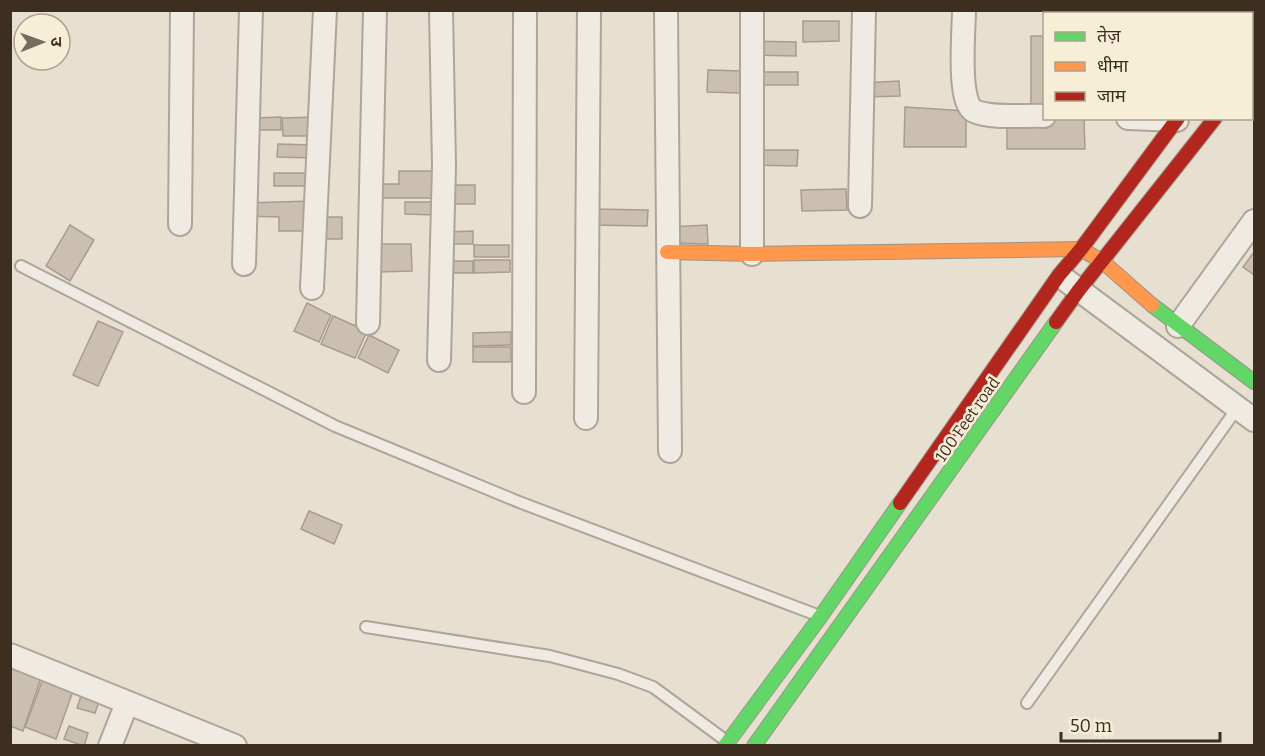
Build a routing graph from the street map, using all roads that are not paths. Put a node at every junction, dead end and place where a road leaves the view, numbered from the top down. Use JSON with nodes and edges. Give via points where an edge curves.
{"nodes":[{"id":1,"x":182,"y":10,"type":"edge"},
{"id":2,"x":251,"y":10,"type":"edge"},
{"id":3,"x":325,"y":10,"type":"edge"},
{"id":4,"x":375,"y":10,"type":"edge"},
{"id":5,"x":441,"y":10,"type":"edge"},
{"id":6,"x":525,"y":10,"type":"edge"},
{"id":7,"x":589,"y":10,"type":"edge"},
{"id":8,"x":666,"y":10,"type":"edge"},
{"id":9,"x":752,"y":10,"type":"edge"},
{"id":10,"x":864,"y":10,"type":"edge"},
{"id":11,"x":964,"y":10,"type":"edge"},
{"id":12,"x":1043,"y":116,"type":"edge"},
{"id":13,"x":1177,"y":120,"type":"edge"},
{"id":14,"x":1213,"y":120,"type":"edge"},
{"id":15,"x":860,"y":206,"type":"dead end"},
{"id":16,"x":1254,"y":221,"type":"edge"},
{"id":17,"x":180,"y":224,"type":"dead end"},
{"id":18,"x":1081,"y":249,"type":"junction"},
{"id":19,"x":667,"y":252,"type":"junction"},
{"id":20,"x":752,"y":254,"type":"junction"},
{"id":21,"x":1102,"y":262,"type":"junction"},
{"id":22,"x":244,"y":264,"type":"dead end"},
{"id":23,"x":21,"y":266,"type":"dead end"},
{"id":24,"x":1059,"y":275,"type":"junction"},
{"id":25,"x":312,"y":288,"type":"dead end"},
{"id":26,"x":1079,"y":290,"type":"junction"},
{"id":27,"x":368,"y":324,"type":"dead end"},
{"id":28,"x":1178,"y":326,"type":"junction"},
{"id":29,"x":439,"y":360,"type":"dead end"},
{"id":30,"x":1254,"y":382,"type":"edge"},
{"id":31,"x":524,"y":392,"type":"dead end"},
{"id":32,"x":1246,"y":413,"type":"edge"},
{"id":33,"x":586,"y":418,"type":"dead end"},
{"id":34,"x":670,"y":451,"type":"dead end"},
{"id":35,"x":820,"y":616,"type":"junction"},
{"id":36,"x":366,"y":627,"type":"dead end"},
{"id":37,"x":10,"y":655,"type":"edge"},
{"id":38,"x":127,"y":703,"type":"junction"},
{"id":39,"x":1027,"y":703,"type":"dead end"},
{"id":40,"x":726,"y":744,"type":"edge"},
{"id":41,"x":110,"y":746,"type":"edge"},
{"id":42,"x":235,"y":746,"type":"edge"},
{"id":43,"x":754,"y":746,"type":"edge"}],
"edges":[{"from":1,"to":17,"type":"street"},
{"from":2,"to":22,"type":"street"},
{"from":3,"to":25,"type":"street"},
{"from":4,"to":27,"type":"street"},
{"from":5,"to":29,"type":"street","via":[[444,166]]},
{"from":6,"to":31,"type":"street"},
{"from":7,"to":33,"type":"street"},
{"from":8,"to":19,"type":"street"},
{"from":9,"to":20,"type":"street"},
{"from":10,"to":15,"type":"street"},
{"from":11,"to":12,"type":"street","via":[[963,78],[967,106],[988,114]]},
{"from":13,"to":18,"type":"street","name":"100 Feet road"},
{"from":14,"to":21,"type":"street","name":"100 Feet road"},
{"from":16,"to":28,"type":"street"},
{"from":18,"to":20,"type":"street"},
{"from":18,"to":21,"type":"street"},
{"from":18,"to":24,"type":"street","name":"100 Feet road"},
{"from":19,"to":20,"type":"street"},
{"from":19,"to":34,"type":"street"},
{"from":21,"to":26,"type":"street","name":"100 Feet road"},
{"from":21,"to":28,"type":"street"},
{"from":23,"to":35,"type":"lane","via":[[335,426],[519,502]]},
{"from":24,"to":26,"type":"street"},
{"from":24,"to":35,"type":"street","name":"100 Feet road"},
{"from":26,"to":32,"type":"street"},
{"from":26,"to":43,"type":"street","name":"100 Feet road"},
{"from":28,"to":30,"type":"street"},
{"from":32,"to":39,"type":"lane"},
{"from":35,"to":40,"type":"street","name":"100 Feet road"},
{"from":36,"to":40,"type":"lane","via":[[550,656],[618,674],[653,687]]},
{"from":37,"to":38,"type":"street"},
{"from":38,"to":41,"type":"street"},
{"from":38,"to":42,"type":"street"}]}
